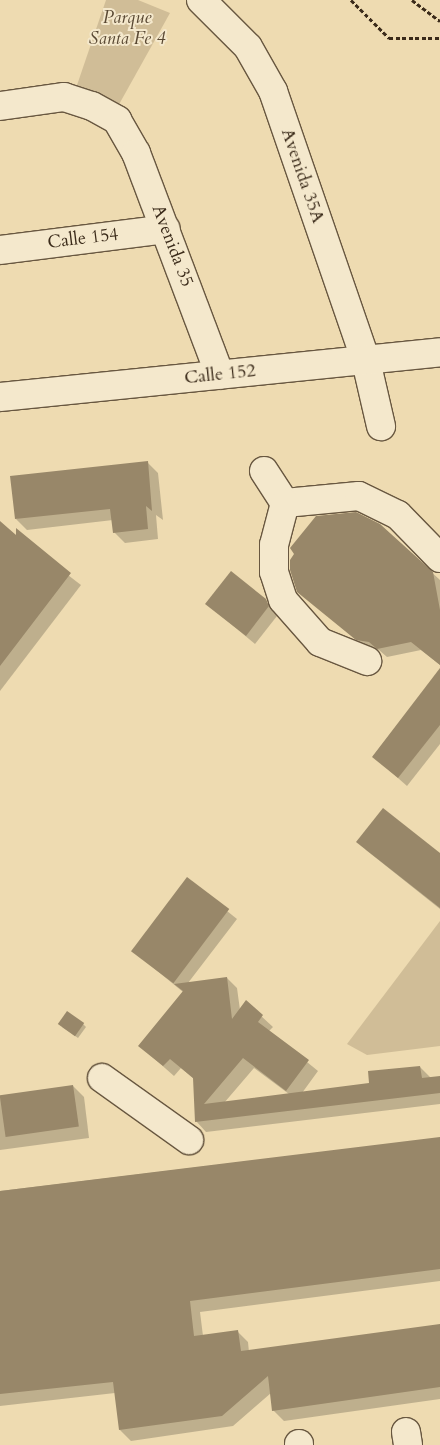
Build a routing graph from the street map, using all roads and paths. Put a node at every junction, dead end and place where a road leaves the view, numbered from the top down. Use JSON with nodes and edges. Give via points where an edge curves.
{"nodes":[{"id":1,"x":351,"y":0,"type":"edge"},
{"id":2,"x":412,"y":0,"type":"edge"},
{"id":3,"x":206,"y":3,"type":"edge"},
{"id":4,"x":440,"y":21,"type":"edge"},
{"id":5,"x":440,"y":38,"type":"edge"},
{"id":6,"x":0,"y":106,"type":"edge"},
{"id":7,"x":166,"y":229,"type":"junction"},
{"id":8,"x":0,"y":250,"type":"edge"},
{"id":9,"x":440,"y":352,"type":"edge"},
{"id":10,"x":366,"y":360,"type":"junction"},
{"id":11,"x":220,"y":375,"type":"junction"},
{"id":12,"x":0,"y":397,"type":"edge"},
{"id":13,"x":381,"y":426,"type":"dead end"},
{"id":14,"x":264,"y":471,"type":"dead end"},
{"id":15,"x":285,"y":503,"type":"junction"},
{"id":16,"x":440,"y":558,"type":"edge"},
{"id":17,"x":367,"y":661,"type":"dead end"},
{"id":18,"x":102,"y":1078,"type":"dead end"},
{"id":19,"x":189,"y":1140,"type":"dead end"}],
"edges":[{"from":1,"to":5,"type":"path","via":[[389,38]]},
{"from":2,"to":4,"type":"path"},
{"from":3,"to":10,"type":"street","name":"Avenida 35A","via":[[248,47],[273,92]]},
{"from":6,"to":7,"type":"street","name":"Avenida 35","via":[[64,97],[92,106],[117,120],[136,153]]},
{"from":7,"to":8,"type":"street","name":"Calle 154"},
{"from":7,"to":11,"type":"street","name":"Avenida 35"},
{"from":9,"to":10,"type":"street","name":"Calle 152"},
{"from":10,"to":11,"type":"street","name":"Calle 152"},
{"from":10,"to":13,"type":"street","name":"Avenida 35A"},
{"from":11,"to":12,"type":"street","name":"Calle 152"},
{"from":14,"to":15,"type":"street"},
{"from":15,"to":16,"type":"street","via":[[359,496],[398,515]]},
{"from":15,"to":17,"type":"street","via":[[274,545],[274,572],[283,600],[320,642]]},
{"from":18,"to":19,"type":"street"}]}
